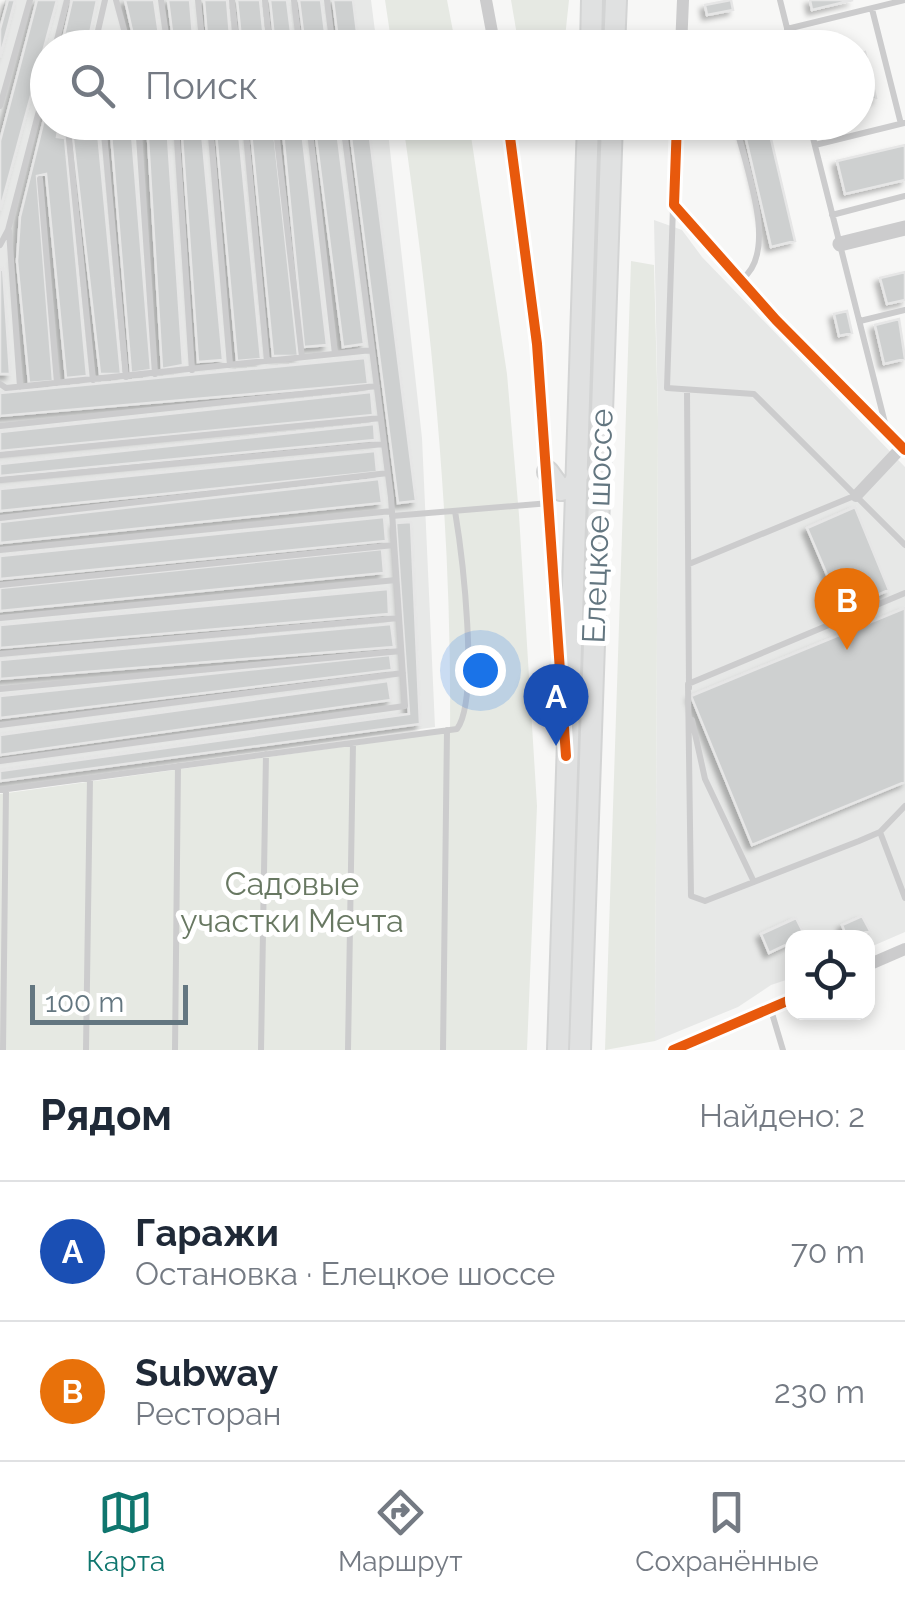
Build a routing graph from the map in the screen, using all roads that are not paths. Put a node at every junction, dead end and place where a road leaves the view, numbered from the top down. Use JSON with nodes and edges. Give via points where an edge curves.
{"nodes":[{"id":1,"x":30,"y":0,"type":"edge"},
{"id":2,"x":67,"y":0,"type":"edge"},
{"id":3,"x":104,"y":0,"type":"edge"},
{"id":4,"x":116,"y":0,"type":"edge"},
{"id":5,"x":161,"y":0,"type":"edge"},
{"id":6,"x":198,"y":0,"type":"edge"},
{"id":7,"x":232,"y":0,"type":"edge"},
{"id":8,"x":265,"y":0,"type":"edge"},
{"id":9,"x":294,"y":0,"type":"edge"},
{"id":10,"x":327,"y":0,"type":"edge"},
{"id":11,"x":486,"y":0,"type":"edge"},
{"id":12,"x":592,"y":0,"type":"edge"},
{"id":13,"x":616,"y":0,"type":"edge"},
{"id":14,"x":683,"y":0,"type":"edge"},
{"id":15,"x":780,"y":0,"type":"edge"},
{"id":16,"x":905,"y":0,"type":"edge"},
{"id":17,"x":872,"y":9,"type":"junction"},
{"id":18,"x":787,"y":29,"type":"joint"},
{"id":19,"x":60,"y":30,"type":"edge"},
{"id":20,"x":98,"y":30,"type":"edge"},
{"id":21,"x":124,"y":30,"type":"edge"},
{"id":22,"x":165,"y":30,"type":"edge"},
{"id":23,"x":201,"y":30,"type":"edge"},
{"id":24,"x":235,"y":30,"type":"edge"},
{"id":25,"x":268,"y":30,"type":"edge"},
{"id":26,"x":298,"y":30,"type":"edge"},
{"id":27,"x":331,"y":30,"type":"edge"},
{"id":28,"x":492,"y":30,"type":"edge"},
{"id":29,"x":591,"y":30,"type":"edge"},
{"id":30,"x":615,"y":30,"type":"edge"},
{"id":31,"x":682,"y":30,"type":"edge"},
{"id":32,"x":0,"y":106,"type":"edge"},
{"id":33,"x":903,"y":123,"type":"edge"},
{"id":34,"x":875,"y":130,"type":"edge"},
{"id":35,"x":31,"y":140,"type":"edge"},
{"id":36,"x":69,"y":140,"type":"edge"},
{"id":37,"x":105,"y":140,"type":"edge"},
{"id":38,"x":139,"y":140,"type":"edge"},
{"id":39,"x":177,"y":140,"type":"edge"},
{"id":40,"x":211,"y":140,"type":"edge"},
{"id":41,"x":246,"y":140,"type":"edge"},
{"id":42,"x":277,"y":140,"type":"edge"},
{"id":43,"x":310,"y":140,"type":"edge"},
{"id":44,"x":345,"y":140,"type":"edge"},
{"id":45,"x":511,"y":140,"type":"edge"},
{"id":46,"x":587,"y":140,"type":"edge"},
{"id":47,"x":611,"y":140,"type":"edge"},
{"id":48,"x":677,"y":140,"type":"edge"},
{"id":49,"x":739,"y":140,"type":"edge"},
{"id":50,"x":813,"y":140,"type":"edge"},
{"id":51,"x":831,"y":140,"type":"edge"},
{"id":52,"x":814,"y":144,"type":"junction"},
{"id":53,"x":40,"y":180,"type":"dead end"},
{"id":54,"x":905,"y":196,"type":"edge"},
{"id":55,"x":674,"y":205,"type":"junction"},
{"id":56,"x":832,"y":215,"type":"junction"},
{"id":57,"x":905,"y":228,"type":"edge"},
{"id":58,"x":8,"y":230,"type":"junction"},
{"id":59,"x":840,"y":244,"type":"junction"},
{"id":60,"x":0,"y":245,"type":"edge"},
{"id":61,"x":741,"y":280,"type":"junction"},
{"id":62,"x":905,"y":310,"type":"edge"},
{"id":63,"x":860,"y":321,"type":"junction"},
{"id":64,"x":372,"y":350,"type":"junction"},
{"id":65,"x":335,"y":354,"type":"junction"},
{"id":66,"x":302,"y":358,"type":"junction"},
{"id":67,"x":267,"y":362,"type":"junction"},
{"id":68,"x":230,"y":366,"type":"junction"},
{"id":69,"x":192,"y":370,"type":"junction"},
{"id":70,"x":155,"y":374,"type":"junction"},
{"id":71,"x":126,"y":377,"type":"junction"},
{"id":72,"x":92,"y":380,"type":"junction"},
{"id":73,"x":0,"y":384,"type":"edge"},
{"id":74,"x":57,"y":384,"type":"junction"},
{"id":75,"x":20,"y":386,"type":"junction"},
{"id":76,"x":377,"y":386,"type":"junction"},
{"id":77,"x":687,"y":390,"type":"junction"},
{"id":78,"x":381,"y":418,"type":"junction"},
{"id":79,"x":0,"y":426,"type":"edge"},
{"id":80,"x":888,"y":433,"type":"junction"},
{"id":81,"x":384,"y":444,"type":"junction"},
{"id":82,"x":903,"y":449,"type":"edge"},
{"id":83,"x":0,"y":456,"type":"edge"},
{"id":84,"x":548,"y":472,"type":"junction"},
{"id":85,"x":388,"y":473,"type":"junction"},
{"id":86,"x":578,"y":474,"type":"junction"},
{"id":87,"x":0,"y":480,"type":"edge"},
{"id":88,"x":856,"y":496,"type":"junction"},
{"id":89,"x":550,"y":503,"type":"junction"},
{"id":90,"x":455,"y":510,"type":"junction"},
{"id":91,"x":392,"y":514,"type":"junction"},
{"id":92,"x":0,"y":518,"type":"edge"},
{"id":93,"x":394,"y":546,"type":"junction"},
{"id":94,"x":905,"y":546,"type":"edge"},
{"id":95,"x":0,"y":550,"type":"edge"},
{"id":96,"x":689,"y":564,"type":"junction"},
{"id":97,"x":396,"y":580,"type":"junction"},
{"id":98,"x":0,"y":585,"type":"edge"},
{"id":99,"x":905,"y":593,"type":"edge"},
{"id":100,"x":0,"y":618,"type":"edge"},
{"id":101,"x":399,"y":618,"type":"junction"},
{"id":102,"x":401,"y":652,"type":"junction"},
{"id":103,"x":0,"y":654,"type":"edge"},
{"id":104,"x":403,"y":673,"type":"junction"},
{"id":105,"x":688,"y":684,"type":"junction"},
{"id":106,"x":0,"y":689,"type":"edge"},
{"id":107,"x":0,"y":725,"type":"edge"},
{"id":108,"x":447,"y":730,"type":"junction"},
{"id":109,"x":352,"y":743,"type":"junction"},
{"id":110,"x":266,"y":754,"type":"junction"},
{"id":111,"x":566,"y":756,"type":"junction"},
{"id":112,"x":0,"y":760,"type":"edge"},
{"id":113,"x":178,"y":766,"type":"junction"},
{"id":114,"x":90,"y":778,"type":"junction"},
{"id":115,"x":3,"y":790,"type":"edge"},
{"id":116,"x":905,"y":806,"type":"edge"},
{"id":117,"x":880,"y":832,"type":"junction"},
{"id":118,"x":754,"y":882,"type":"junction"},
{"id":119,"x":905,"y":898,"type":"edge"},
{"id":120,"x":905,"y":948,"type":"edge"},
{"id":121,"x":875,"y":963,"type":"edge"},
{"id":122,"x":785,"y":1002,"type":"edge"},
{"id":123,"x":770,"y":1009,"type":"junction"},
{"id":124,"x":2,"y":1050,"type":"edge"},
{"id":125,"x":86,"y":1050,"type":"edge"},
{"id":126,"x":175,"y":1050,"type":"edge"},
{"id":127,"x":262,"y":1050,"type":"edge"},
{"id":128,"x":348,"y":1050,"type":"edge"},
{"id":129,"x":443,"y":1050,"type":"edge"},
{"id":130,"x":558,"y":1050,"type":"edge"},
{"id":131,"x":580,"y":1050,"type":"edge"},
{"id":132,"x":673,"y":1050,"type":"edge"},
{"id":133,"x":783,"y":1050,"type":"edge"}],
"edges":[{"from":1,"to":32,"type":"lane"},
{"from":2,"to":19,"type":"lane"},
{"from":3,"to":20,"type":"lane"},
{"from":4,"to":21,"type":"lane"},
{"from":5,"to":22,"type":"lane"},
{"from":6,"to":23,"type":"lane"},
{"from":7,"to":24,"type":"lane"},
{"from":8,"to":25,"type":"lane"},
{"from":9,"to":26,"type":"lane"},
{"from":10,"to":27,"type":"lane"},
{"from":11,"to":28,"type":"street"},
{"from":12,"to":29,"type":"main road"},
{"from":13,"to":30,"type":"main road"},
{"from":14,"to":31,"type":"street"},
{"from":15,"to":18,"type":"lane"},
{"from":16,"to":17,"type":"lane"},
{"from":17,"to":18,"type":"lane"},
{"from":17,"to":33,"type":"lane"},
{"from":33,"to":34,"type":"lane"},
{"from":35,"to":58,"type":"lane"},
{"from":36,"to":72,"type":"lane"},
{"from":37,"to":71,"type":"lane"},
{"from":38,"to":70,"type":"lane"},
{"from":39,"to":69,"type":"lane"},
{"from":40,"to":68,"type":"lane"},
{"from":41,"to":67,"type":"lane"},
{"from":42,"to":66,"type":"lane"},
{"from":43,"to":65,"type":"lane"},
{"from":44,"to":64,"type":"lane"},
{"from":45,"to":84,"type":"street"},
{"from":46,"to":86,"type":"main road","name":"Елецкое шоссе"},
{"from":47,"to":131,"type":"main road","name":"Елецкое шоссе"},
{"from":48,"to":55,"type":"street"},
{"from":49,"to":61,"type":"lane","via":[[762,234],[751,272]]},
{"from":50,"to":52,"type":"lane"},
{"from":51,"to":52,"type":"lane"},
{"from":52,"to":56,"type":"lane"},
{"from":53,"to":74,"type":"lane"},
{"from":54,"to":56,"type":"lane"},
{"from":55,"to":61,"type":"street"},
{"from":55,"to":77,"type":"lane","via":[[666,384]]},
{"from":56,"to":59,"type":"lane"},
{"from":57,"to":59,"type":"street"},
{"from":58,"to":60,"type":"lane"},
{"from":58,"to":75,"type":"lane"},
{"from":59,"to":63,"type":"lane"},
{"from":61,"to":80,"type":"street"},
{"from":62,"to":63,"type":"lane"},
{"from":63,"to":80,"type":"lane"},
{"from":64,"to":65,"type":"lane"},
{"from":64,"to":76,"type":"lane"},
{"from":65,"to":66,"type":"lane"},
{"from":66,"to":67,"type":"lane"},
{"from":67,"to":68,"type":"lane"},
{"from":68,"to":69,"type":"lane"},
{"from":69,"to":70,"type":"lane"},
{"from":70,"to":71,"type":"lane"},
{"from":71,"to":72,"type":"lane"},
{"from":72,"to":74,"type":"lane"},
{"from":73,"to":75,"type":"lane"},
{"from":74,"to":75,"type":"lane"},
{"from":76,"to":78,"type":"lane"},
{"from":76,"to":79,"type":"lane"},
{"from":77,"to":88,"type":"lane","via":[[754,394]]},
{"from":77,"to":96,"type":"lane"},
{"from":78,"to":81,"type":"lane"},
{"from":78,"to":83,"type":"lane"},
{"from":80,"to":82,"type":"street"},
{"from":81,"to":85,"type":"lane"},
{"from":81,"to":87,"type":"lane"},
{"from":82,"to":88,"type":"street"},
{"from":84,"to":86,"type":"main road","via":[[560,490]]},
{"from":84,"to":89,"type":"street"},
{"from":85,"to":91,"type":"lane"},
{"from":85,"to":92,"type":"lane"},
{"from":86,"to":111,"type":"main road","name":"Елецкое шоссе"},
{"from":88,"to":94,"type":"lane"},
{"from":88,"to":96,"type":"lane"},
{"from":89,"to":90,"type":"lane"},
{"from":89,"to":111,"type":"street"},
{"from":90,"to":91,"type":"lane"},
{"from":90,"to":108,"type":"lane","via":[[464,566],[466,716],[457,729]]},
{"from":91,"to":93,"type":"lane"},
{"from":91,"to":95,"type":"lane"},
{"from":93,"to":97,"type":"lane"},
{"from":93,"to":98,"type":"lane"},
{"from":96,"to":105,"type":"lane"},
{"from":97,"to":100,"type":"lane"},
{"from":97,"to":101,"type":"lane"},
{"from":99,"to":105,"type":"lane"},
{"from":101,"to":102,"type":"lane"},
{"from":101,"to":103,"type":"lane"},
{"from":102,"to":104,"type":"lane"},
{"from":102,"to":106,"type":"lane"},
{"from":104,"to":107,"type":"lane"},
{"from":104,"to":112,"type":"lane","via":[[405,706]]},
{"from":105,"to":118,"type":"lane","via":[[705,779]]},
{"from":105,"to":118,"type":"lane","via":[[691,896],[705,901]]},
{"from":108,"to":109,"type":"lane"},
{"from":108,"to":129,"type":"lane"},
{"from":109,"to":110,"type":"lane"},
{"from":109,"to":128,"type":"lane"},
{"from":110,"to":113,"type":"lane"},
{"from":110,"to":127,"type":"lane"},
{"from":111,"to":130,"type":"main road","name":"Елецкое шоссе"},
{"from":113,"to":114,"type":"lane"},
{"from":113,"to":126,"type":"lane"},
{"from":114,"to":115,"type":"lane"},
{"from":114,"to":125,"type":"lane"},
{"from":115,"to":124,"type":"lane"},
{"from":116,"to":117,"type":"lane"},
{"from":117,"to":118,"type":"lane"},
{"from":117,"to":119,"type":"lane"},
{"from":120,"to":121,"type":"street"},
{"from":122,"to":123,"type":"street"},
{"from":123,"to":132,"type":"street"},
{"from":123,"to":133,"type":"lane"}]}
